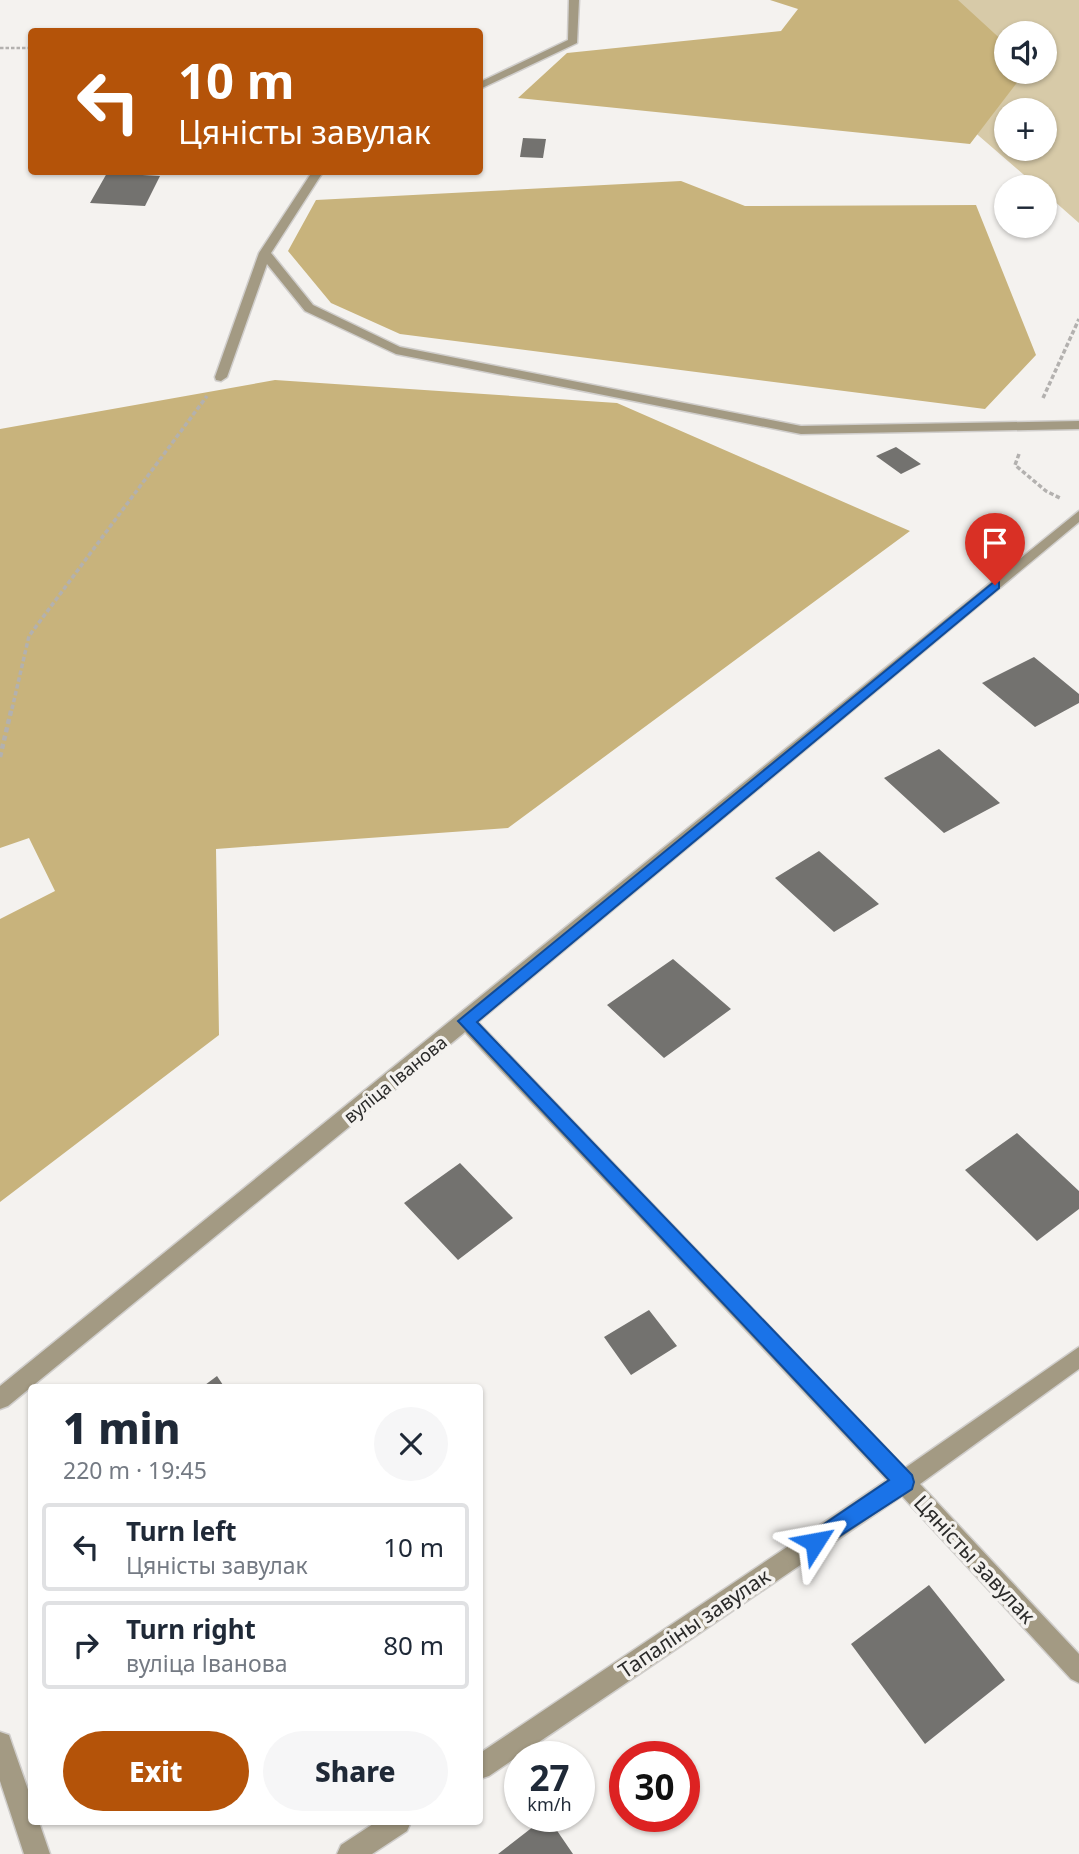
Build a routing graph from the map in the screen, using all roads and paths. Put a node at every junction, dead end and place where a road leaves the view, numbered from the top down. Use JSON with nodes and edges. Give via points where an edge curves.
{"nodes":[{"id":1,"x":574,"y":0,"type":"edge"},
{"id":2,"x":0,"y":48,"type":"edge"},
{"id":3,"x":28,"y":48,"type":"edge"},
{"id":4,"x":483,"y":85,"type":"edge"},
{"id":5,"x":315,"y":175,"type":"edge"},
{"id":6,"x":265,"y":253,"type":"junction"},
{"id":7,"x":221,"y":377,"type":"joint"},
{"id":8,"x":1079,"y":425,"type":"edge"},
{"id":9,"x":1079,"y":515,"type":"edge"},
{"id":10,"x":0,"y":757,"type":"edge"},
{"id":11,"x":466,"y":1021,"type":"junction"},
{"id":12,"x":1079,"y":1357,"type":"edge"},
{"id":13,"x":0,"y":1399,"type":"edge"},
{"id":14,"x":904,"y":1482,"type":"junction"},
{"id":15,"x":1079,"y":1671,"type":"edge"},
{"id":16,"x":0,"y":1744,"type":"edge"},
{"id":17,"x":483,"y":1765,"type":"edge"},
{"id":18,"x":394,"y":1825,"type":"edge"},
{"id":19,"x":37,"y":1854,"type":"edge"},
{"id":20,"x":350,"y":1854,"type":"edge"}],
"edges":[{"from":1,"to":4,"type":"street","via":[[573,41]]},
{"from":2,"to":3,"type":"path"},
{"from":5,"to":6,"type":"street"},
{"from":6,"to":7,"type":"street"},
{"from":6,"to":8,"type":"street","via":[[309,308],[396,350],[802,430]]},
{"from":7,"to":10,"type":"path","via":[[29,636]]},
{"from":9,"to":11,"type":"street","name":"вуліца Іванова"},
{"from":11,"to":13,"type":"street","name":"вуліца Іванова"},
{"from":11,"to":14,"type":"street","name":"Цяністы завулак"},
{"from":12,"to":14,"type":"street","name":"Тапаліны завулак"},
{"from":14,"to":15,"type":"street","name":"Цяністы завулак"},
{"from":14,"to":17,"type":"street","name":"Тапаліны завулак"},
{"from":16,"to":19,"type":"street"},
{"from":18,"to":20,"type":"street"}]}
